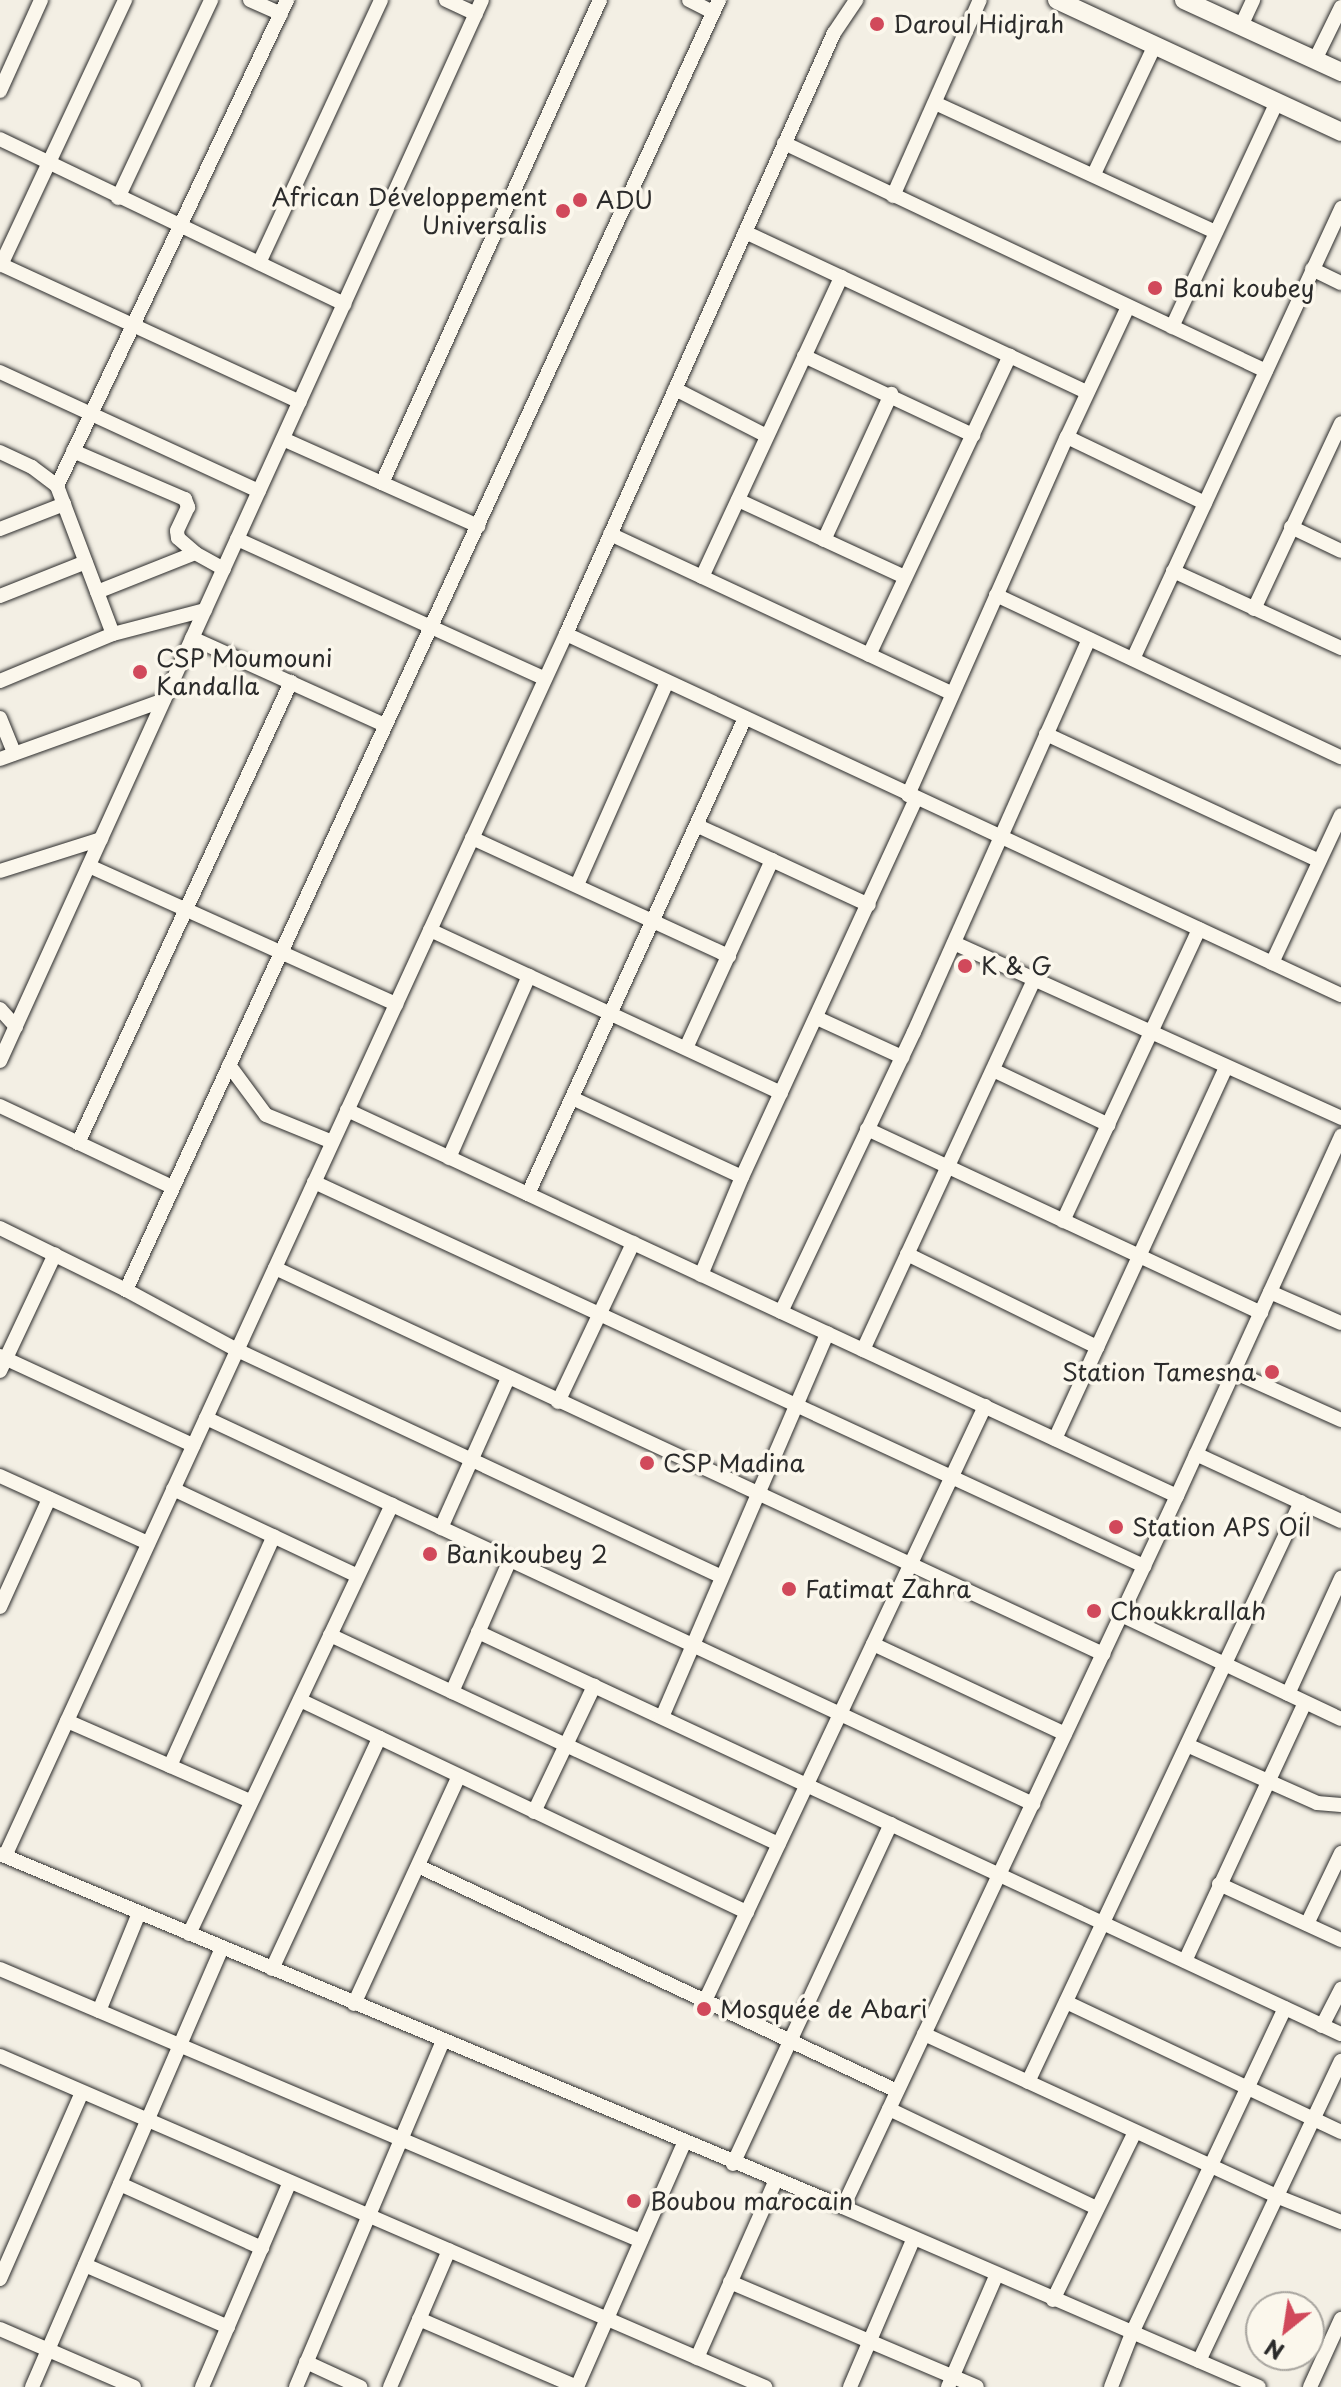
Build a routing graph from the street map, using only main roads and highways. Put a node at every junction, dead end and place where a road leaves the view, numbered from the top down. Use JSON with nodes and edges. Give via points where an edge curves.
{"nodes":[{"id":1,"x":1057,"y":0,"type":"edge"},
{"id":2,"x":1184,"y":0,"type":"edge"},
{"id":3,"x":1341,"y":72,"type":"edge"},
{"id":4,"x":1341,"y":132,"type":"edge"}],
"edges":[{"from":1,"to":4,"type":"main road"},
{"from":2,"to":3,"type":"main road"}]}
